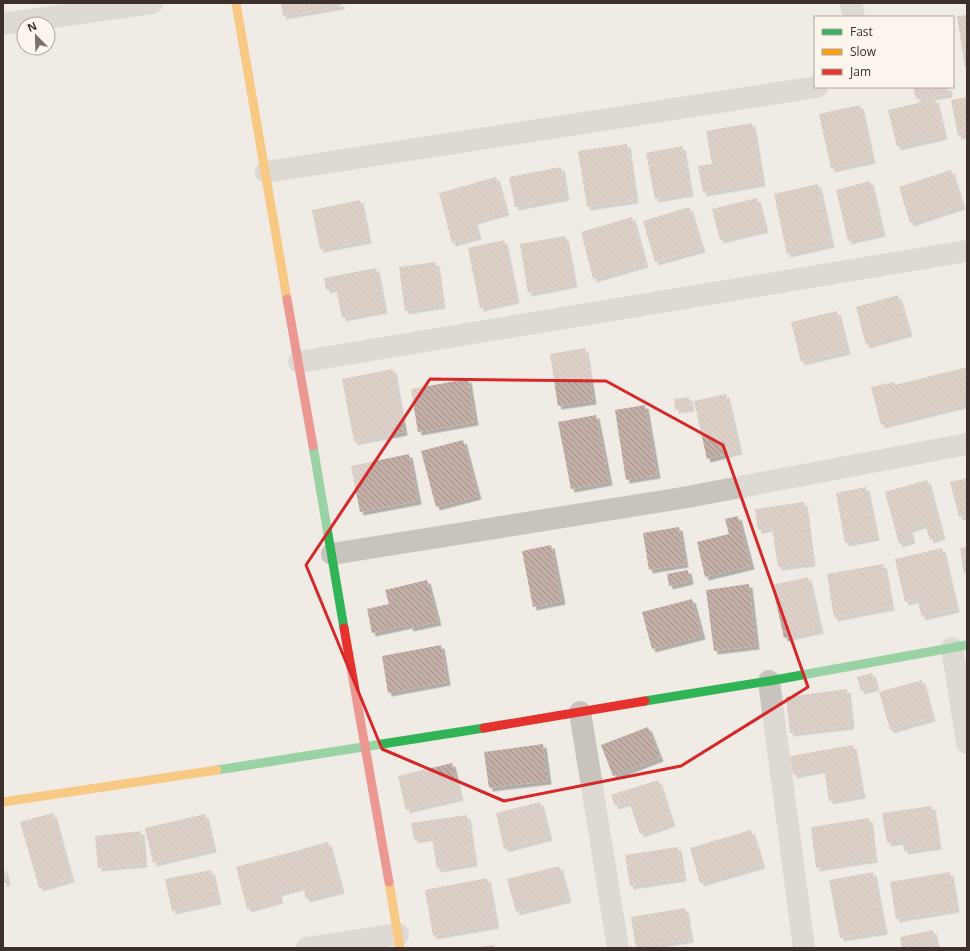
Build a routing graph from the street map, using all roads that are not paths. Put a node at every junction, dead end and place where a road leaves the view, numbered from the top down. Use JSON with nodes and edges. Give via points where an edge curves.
{"nodes":[{"id":1,"x":152,"y":3,"type":"edge"},
{"id":2,"x":236,"y":3,"type":"edge"},
{"id":3,"x":851,"y":3,"type":"edge"},
{"id":4,"x":854,"y":16,"type":"edge"},
{"id":5,"x":3,"y":24,"type":"edge"},
{"id":6,"x":814,"y":87,"type":"edge"},
{"id":7,"x":266,"y":172,"type":"junction"},
{"id":8,"x":967,"y":251,"type":"edge"},
{"id":9,"x":299,"y":362,"type":"junction"},
{"id":10,"x":967,"y":444,"type":"edge"},
{"id":11,"x":332,"y":554,"type":"junction"},
{"id":12,"x":959,"y":646,"type":"edge"},
{"id":13,"x":769,"y":681,"type":"junction"},
{"id":14,"x":580,"y":712,"type":"junction"},
{"id":15,"x":967,"y":743,"type":"edge"},
{"id":16,"x":366,"y":747,"type":"junction"},
{"id":17,"x":3,"y":802,"type":"edge"},
{"id":18,"x":399,"y":941,"type":"edge"},
{"id":19,"x":307,"y":948,"type":"edge"},
{"id":20,"x":618,"y":948,"type":"edge"},
{"id":21,"x":804,"y":948,"type":"edge"}],
"edges":[{"from":1,"to":5,"type":"street"},
{"from":2,"to":7,"type":"street"},
{"from":3,"to":4,"type":"street"},
{"from":6,"to":7,"type":"street"},
{"from":7,"to":9,"type":"street"},
{"from":8,"to":9,"type":"street"},
{"from":9,"to":11,"type":"street"},
{"from":10,"to":11,"type":"street","via":[[682,498]]},
{"from":11,"to":16,"type":"street"},
{"from":12,"to":13,"type":"street"},
{"from":12,"to":15,"type":"street"},
{"from":13,"to":14,"type":"street"},
{"from":13,"to":21,"type":"street"},
{"from":14,"to":16,"type":"street"},
{"from":14,"to":20,"type":"street"},
{"from":16,"to":17,"type":"street"},
{"from":16,"to":18,"type":"street"},
{"from":18,"to":19,"type":"street"}]}
